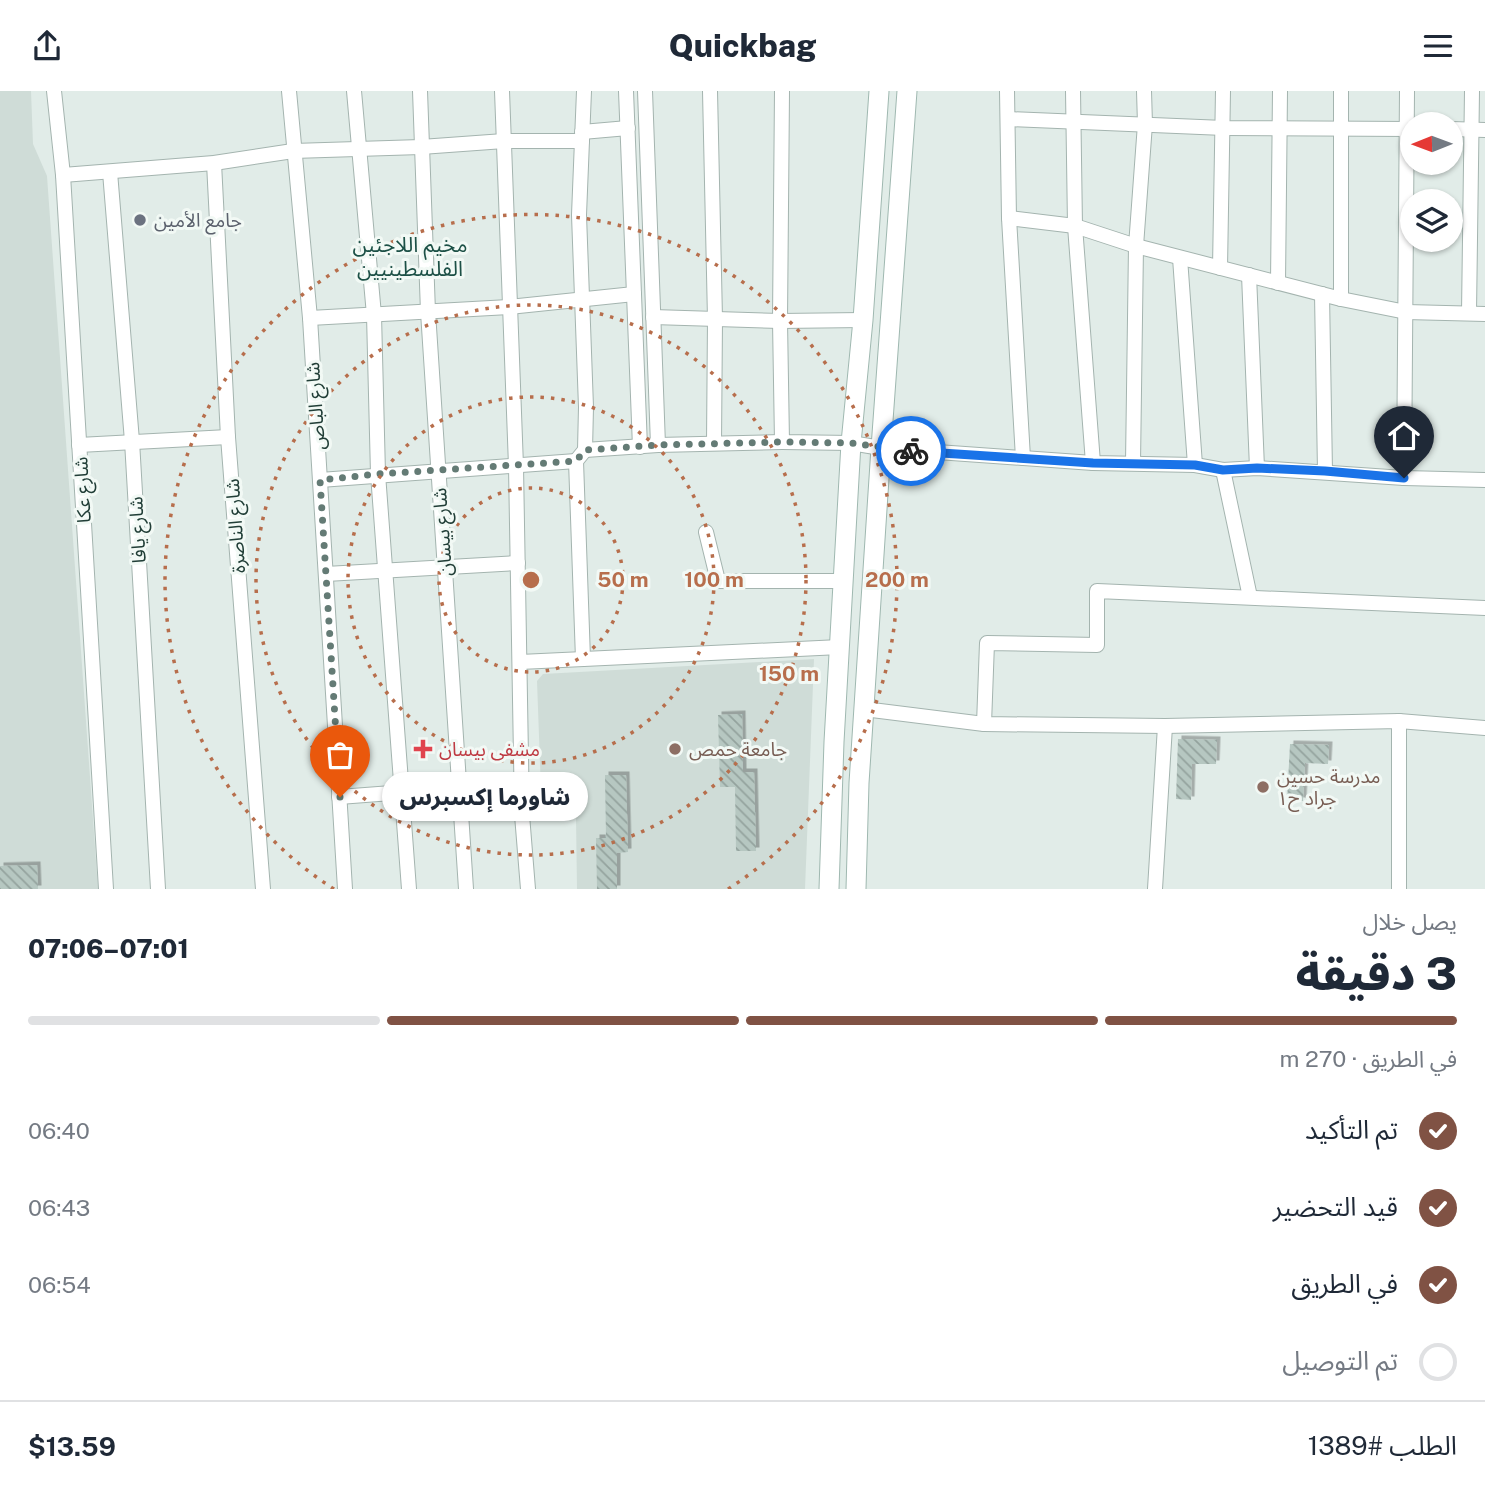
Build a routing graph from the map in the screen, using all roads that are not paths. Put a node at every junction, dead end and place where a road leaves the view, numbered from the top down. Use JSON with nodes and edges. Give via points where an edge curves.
{"nodes":[{"id":1,"x":54,"y":91,"type":"edge"},
{"id":2,"x":289,"y":91,"type":"edge"},
{"id":3,"x":354,"y":91,"type":"edge"},
{"id":4,"x":420,"y":91,"type":"edge"},
{"id":5,"x":502,"y":91,"type":"edge"},
{"id":6,"x":584,"y":91,"type":"edge"},
{"id":7,"x":626,"y":91,"type":"edge"},
{"id":8,"x":645,"y":91,"type":"edge"},
{"id":9,"x":710,"y":91,"type":"edge"},
{"id":10,"x":782,"y":91,"type":"edge"},
{"id":11,"x":879,"y":91,"type":"edge"},
{"id":12,"x":907,"y":91,"type":"edge"},
{"id":13,"x":1007,"y":91,"type":"edge"},
{"id":14,"x":1073,"y":91,"type":"edge"},
{"id":15,"x":1144,"y":91,"type":"edge"},
{"id":16,"x":1223,"y":91,"type":"edge"},
{"id":17,"x":1280,"y":91,"type":"edge"},
{"id":18,"x":1341,"y":91,"type":"edge"},
{"id":19,"x":1407,"y":91,"type":"edge"},
{"id":20,"x":1472,"y":91,"type":"edge"},
{"id":21,"x":1409,"y":112,"type":"edge"},
{"id":22,"x":1008,"y":119,"type":"junction"},
{"id":23,"x":1074,"y":121,"type":"junction"},
{"id":24,"x":1144,"y":124,"type":"junction"},
{"id":25,"x":628,"y":128,"type":"junction"},
{"id":26,"x":1224,"y":128,"type":"junction"},
{"id":27,"x":1281,"y":128,"type":"junction"},
{"id":28,"x":1340,"y":129,"type":"junction"},
{"id":29,"x":1400,"y":129,"type":"edge"},
{"id":30,"x":1478,"y":129,"type":"edge"},
{"id":31,"x":582,"y":136,"type":"junction"},
{"id":32,"x":503,"y":141,"type":"junction"},
{"id":33,"x":421,"y":147,"type":"junction"},
{"id":34,"x":358,"y":149,"type":"junction"},
{"id":35,"x":293,"y":151,"type":"junction"},
{"id":36,"x":214,"y":163,"type":"junction"},
{"id":37,"x":110,"y":171,"type":"junction"},
{"id":38,"x":63,"y":175,"type":"junction"},
{"id":39,"x":1409,"y":175,"type":"edge"},
{"id":40,"x":1009,"y":218,"type":"junction"},
{"id":41,"x":1075,"y":226,"type":"junction"},
{"id":42,"x":1136,"y":246,"type":"junction"},
{"id":43,"x":1180,"y":258,"type":"junction"},
{"id":44,"x":1220,"y":268,"type":"junction"},
{"id":45,"x":1249,"y":275,"type":"junction"},
{"id":46,"x":1278,"y":283,"type":"junction"},
{"id":47,"x":634,"y":294,"type":"junction"},
{"id":48,"x":1322,"y":294,"type":"junction"},
{"id":49,"x":583,"y":299,"type":"junction"},
{"id":50,"x":1341,"y":299,"type":"junction"},
{"id":51,"x":509,"y":307,"type":"junction"},
{"id":52,"x":428,"y":312,"type":"junction"},
{"id":53,"x":1406,"y":312,"type":"junction"},
{"id":54,"x":1469,"y":313,"type":"junction"},
{"id":55,"x":1485,"y":314,"type":"edge"},
{"id":56,"x":374,"y":315,"type":"junction"},
{"id":57,"x":653,"y":317,"type":"junction"},
{"id":58,"x":310,"y":319,"type":"junction"},
{"id":59,"x":715,"y":319,"type":"junction"},
{"id":60,"x":863,"y":320,"type":"junction"},
{"id":61,"x":780,"y":321,"type":"junction"},
{"id":62,"x":228,"y":437,"type":"junction"},
{"id":63,"x":132,"y":441,"type":"junction"},
{"id":64,"x":782,"y":442,"type":"junction"},
{"id":65,"x":714,"y":443,"type":"junction"},
{"id":66,"x":851,"y":443,"type":"junction"},
{"id":67,"x":79,"y":445,"type":"junction"},
{"id":68,"x":658,"y":445,"type":"junction"},
{"id":69,"x":640,"y":447,"type":"junction"},
{"id":70,"x":881,"y":448,"type":"junction"},
{"id":71,"x":581,"y":456,"type":"junction"},
{"id":72,"x":1023,"y":458,"type":"junction"},
{"id":73,"x":1093,"y":463,"type":"junction"},
{"id":74,"x":1133,"y":463,"type":"junction"},
{"id":75,"x":1195,"y":465,"type":"junction"},
{"id":76,"x":516,"y":466,"type":"junction"},
{"id":77,"x":1257,"y":468,"type":"junction"},
{"id":78,"x":438,"y":470,"type":"junction"},
{"id":79,"x":1223,"y":470,"type":"junction"},
{"id":80,"x":1325,"y":471,"type":"junction"},
{"id":81,"x":378,"y":474,"type":"junction"},
{"id":82,"x":1404,"y":478,"type":"junction"},
{"id":83,"x":320,"y":480,"type":"junction"},
{"id":84,"x":1485,"y":480,"type":"edge"},
{"id":85,"x":706,"y":532,"type":"dead end"},
{"id":86,"x":518,"y":563,"type":"junction"},
{"id":87,"x":444,"y":567,"type":"junction"},
{"id":88,"x":385,"y":571,"type":"junction"},
{"id":89,"x":326,"y":574,"type":"junction"},
{"id":90,"x":844,"y":581,"type":"junction"},
{"id":91,"x":1250,"y":597,"type":"junction"},
{"id":92,"x":1485,"y":608,"type":"edge"},
{"id":93,"x":840,"y":647,"type":"junction"},
{"id":94,"x":583,"y":659,"type":"junction"},
{"id":95,"x":520,"y":662,"type":"junction"},
{"id":96,"x":864,"y":709,"type":"junction"},
{"id":97,"x":1399,"y":721,"type":"junction"},
{"id":98,"x":984,"y":724,"type":"junction"},
{"id":99,"x":1165,"y":726,"type":"junction"},
{"id":100,"x":1485,"y":728,"type":"edge"},
{"id":101,"x":522,"y":783,"type":"junction"},
{"id":102,"x":459,"y":788,"type":"junction"},
{"id":103,"x":402,"y":792,"type":"junction"},
{"id":104,"x":340,"y":797,"type":"junction"},
{"id":105,"x":106,"y":889,"type":"edge"},
{"id":106,"x":158,"y":889,"type":"edge"},
{"id":107,"x":263,"y":889,"type":"edge"},
{"id":108,"x":345,"y":889,"type":"edge"},
{"id":109,"x":409,"y":889,"type":"edge"},
{"id":110,"x":466,"y":889,"type":"edge"},
{"id":111,"x":528,"y":889,"type":"edge"},
{"id":112,"x":829,"y":889,"type":"edge"},
{"id":113,"x":856,"y":889,"type":"edge"},
{"id":114,"x":1155,"y":889,"type":"edge"},
{"id":115,"x":1399,"y":889,"type":"edge"}],
"edges":[{"from":1,"to":38,"type":"street","name":"شارع عكا"},
{"from":2,"to":35,"type":"street","name":"شارع الباص"},
{"from":3,"to":34,"type":"street"},
{"from":4,"to":33,"type":"street","name":"شارع بيسان"},
{"from":5,"to":32,"type":"street"},
{"from":6,"to":31,"type":"street"},
{"from":7,"to":25,"type":"street"},
{"from":8,"to":57,"type":"street"},
{"from":9,"to":59,"type":"street"},
{"from":10,"to":61,"type":"street"},
{"from":11,"to":60,"type":"main road"},
{"from":12,"to":70,"type":"main road"},
{"from":13,"to":22,"type":"street"},
{"from":14,"to":23,"type":"street"},
{"from":15,"to":24,"type":"street"},
{"from":16,"to":26,"type":"street"},
{"from":17,"to":27,"type":"street"},
{"from":18,"to":28,"type":"street"},
{"from":19,"to":21,"type":"street"},
{"from":20,"to":30,"type":"street"},
{"from":22,"to":23,"type":"street"},
{"from":22,"to":40,"type":"street"},
{"from":23,"to":24,"type":"street"},
{"from":23,"to":41,"type":"street"},
{"from":24,"to":26,"type":"street"},
{"from":24,"to":42,"type":"street"},
{"from":25,"to":31,"type":"street"},
{"from":25,"to":47,"type":"street"},
{"from":26,"to":27,"type":"street"},
{"from":26,"to":44,"type":"street"},
{"from":27,"to":28,"type":"street"},
{"from":27,"to":46,"type":"street"},
{"from":28,"to":29,"type":"street"},
{"from":28,"to":50,"type":"street"},
{"from":30,"to":54,"type":"street"},
{"from":31,"to":32,"type":"street"},
{"from":31,"to":49,"type":"street"},
{"from":32,"to":33,"type":"street"},
{"from":32,"to":51,"type":"street"},
{"from":33,"to":34,"type":"street"},
{"from":33,"to":52,"type":"street","name":"شارع بيسان"},
{"from":34,"to":35,"type":"street"},
{"from":34,"to":56,"type":"street"},
{"from":35,"to":36,"type":"street"},
{"from":35,"to":58,"type":"street","name":"شارع الباص"},
{"from":36,"to":37,"type":"street"},
{"from":36,"to":62,"type":"street","name":"شارع الناصرة"},
{"from":37,"to":38,"type":"street"},
{"from":37,"to":63,"type":"street","name":"شارع يافا"},
{"from":38,"to":67,"type":"street","name":"شارع عكا"},
{"from":39,"to":53,"type":"street"},
{"from":40,"to":41,"type":"street"},
{"from":40,"to":72,"type":"street"},
{"from":41,"to":42,"type":"street"},
{"from":41,"to":73,"type":"street"},
{"from":42,"to":43,"type":"street"},
{"from":42,"to":74,"type":"street"},
{"from":43,"to":44,"type":"street"},
{"from":43,"to":75,"type":"street"},
{"from":44,"to":45,"type":"street"},
{"from":45,"to":46,"type":"street"},
{"from":45,"to":77,"type":"street"},
{"from":46,"to":48,"type":"street"},
{"from":47,"to":49,"type":"street"},
{"from":47,"to":69,"type":"street"},
{"from":48,"to":50,"type":"street"},
{"from":48,"to":80,"type":"street"},
{"from":49,"to":51,"type":"street"},
{"from":49,"to":71,"type":"street"},
{"from":50,"to":53,"type":"street"},
{"from":51,"to":52,"type":"street"},
{"from":51,"to":76,"type":"street"},
{"from":52,"to":56,"type":"street"},
{"from":52,"to":78,"type":"street","name":"شارع بيسان"},
{"from":53,"to":54,"type":"street"},
{"from":53,"to":82,"type":"street"},
{"from":54,"to":55,"type":"street"},
{"from":56,"to":58,"type":"street"},
{"from":56,"to":81,"type":"street"},
{"from":57,"to":59,"type":"street"},
{"from":57,"to":68,"type":"street"},
{"from":58,"to":83,"type":"street","name":"شارع الباص"},
{"from":59,"to":61,"type":"street"},
{"from":59,"to":65,"type":"street"},
{"from":60,"to":61,"type":"street"},
{"from":60,"to":66,"type":"main road"},
{"from":61,"to":64,"type":"street"},
{"from":62,"to":63,"type":"street"},
{"from":62,"to":107,"type":"street","name":"شارع الناصرة"},
{"from":63,"to":67,"type":"street"},
{"from":63,"to":106,"type":"street","name":"شارع يافا"},
{"from":64,"to":65,"type":"street"},
{"from":64,"to":66,"type":"street"},
{"from":65,"to":68,"type":"street"},
{"from":66,"to":70,"type":"street"},
{"from":66,"to":90,"type":"main road"},
{"from":67,"to":105,"type":"street","name":"شارع عكا"},
{"from":68,"to":69,"type":"street"},
{"from":69,"to":71,"type":"street"},
{"from":70,"to":72,"type":"street"},
{"from":70,"to":96,"type":"main road"},
{"from":71,"to":76,"type":"street"},
{"from":71,"to":94,"type":"street"},
{"from":72,"to":73,"type":"street"},
{"from":73,"to":74,"type":"street"},
{"from":74,"to":75,"type":"street"},
{"from":75,"to":79,"type":"street"},
{"from":76,"to":78,"type":"street"},
{"from":76,"to":86,"type":"street"},
{"from":77,"to":79,"type":"street"},
{"from":77,"to":80,"type":"street"},
{"from":78,"to":81,"type":"street"},
{"from":78,"to":87,"type":"street","name":"شارع بيسان"},
{"from":79,"to":91,"type":"street"},
{"from":80,"to":82,"type":"street"},
{"from":81,"to":83,"type":"street"},
{"from":81,"to":88,"type":"street"},
{"from":82,"to":84,"type":"street"},
{"from":83,"to":89,"type":"street","name":"شارع الباص"},
{"from":85,"to":90,"type":"street","via":[[718,581]]},
{"from":86,"to":87,"type":"street"},
{"from":86,"to":95,"type":"street"},
{"from":87,"to":88,"type":"street"},
{"from":87,"to":102,"type":"street","name":"شارع بيسان"},
{"from":88,"to":89,"type":"street"},
{"from":88,"to":103,"type":"street"},
{"from":89,"to":104,"type":"street","name":"شارع الباص"},
{"from":90,"to":93,"type":"main road"},
{"from":91,"to":92,"type":"street"},
{"from":91,"to":98,"type":"street","via":[[1097,591],[1097,645],[987,643]]},
{"from":93,"to":94,"type":"street"},
{"from":93,"to":112,"type":"main road"},
{"from":94,"to":95,"type":"street"},
{"from":95,"to":101,"type":"street"},
{"from":96,"to":98,"type":"street"},
{"from":96,"to":113,"type":"main road"},
{"from":97,"to":99,"type":"street"},
{"from":97,"to":100,"type":"street"},
{"from":97,"to":115,"type":"street"},
{"from":98,"to":99,"type":"street"},
{"from":99,"to":114,"type":"street"},
{"from":101,"to":102,"type":"street"},
{"from":101,"to":111,"type":"street"},
{"from":102,"to":103,"type":"street"},
{"from":102,"to":110,"type":"street","name":"شارع بيسان"},
{"from":103,"to":104,"type":"street"},
{"from":103,"to":109,"type":"street"},
{"from":104,"to":108,"type":"street","name":"شارع الباص"}]}
